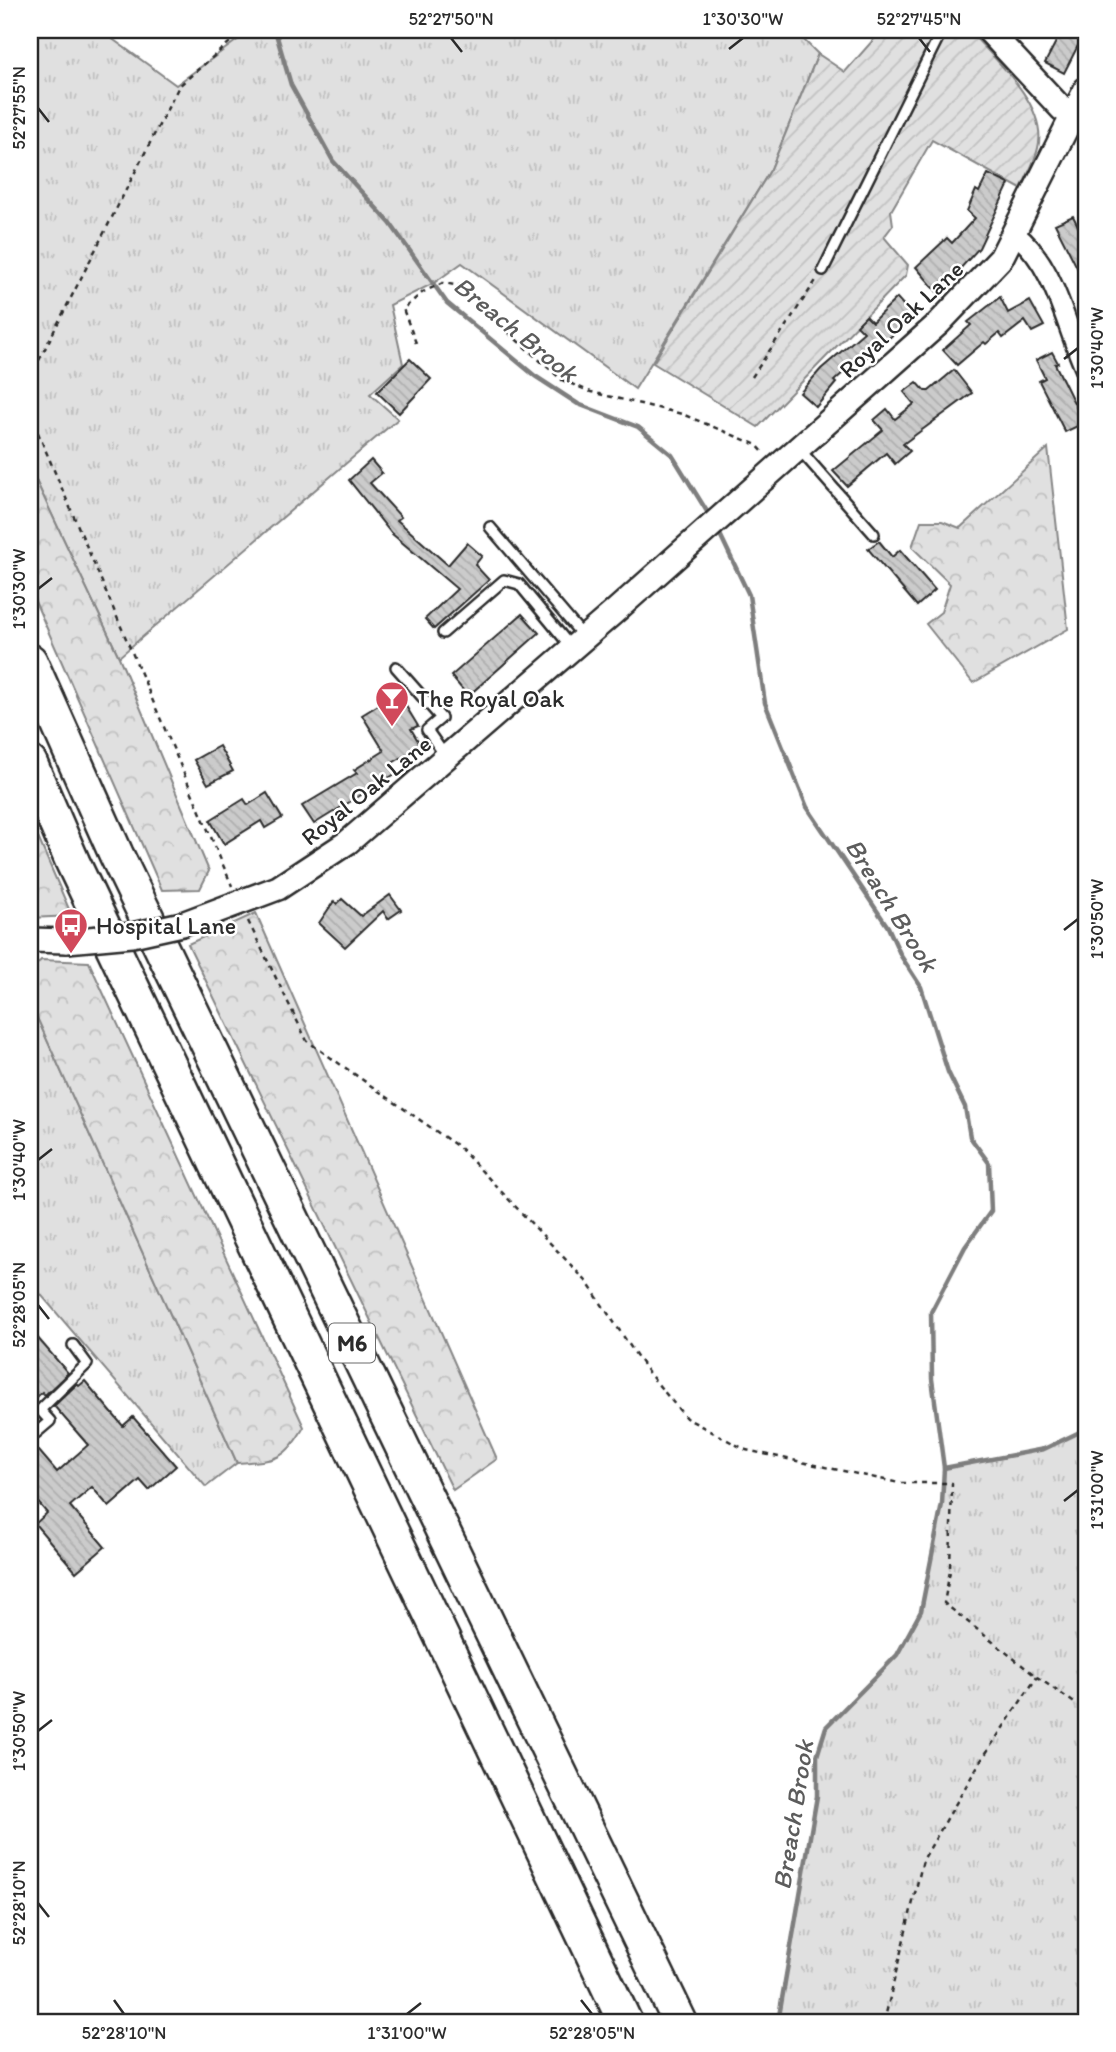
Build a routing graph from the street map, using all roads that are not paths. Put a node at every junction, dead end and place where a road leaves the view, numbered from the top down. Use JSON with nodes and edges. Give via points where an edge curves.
{"nodes":[{"id":1,"x":942,"y":30,"type":"edge"},
{"id":2,"x":988,"y":30,"type":"edge"},
{"id":3,"x":1086,"y":89,"type":"edge"},
{"id":4,"x":1076,"y":123,"type":"edge"},
{"id":5,"x":1015,"y":234,"type":"junction"},
{"id":6,"x":823,"y":270,"type":"road end"},
{"id":7,"x":1086,"y":371,"type":"edge"},
{"id":8,"x":799,"y":448,"type":"junction"},
{"id":9,"x":490,"y":527,"type":"dead end"},
{"id":10,"x":874,"y":534,"type":"dead end"},
{"id":11,"x":443,"y":633,"type":"dead end"},
{"id":12,"x":578,"y":643,"type":"junction"},
{"id":13,"x":30,"y":661,"type":"edge"},
{"id":14,"x":396,"y":667,"type":"dead end"},
{"id":15,"x":447,"y":758,"type":"junction"},
{"id":16,"x":30,"y":763,"type":"edge"},
{"id":17,"x":30,"y":940,"type":"edge"},
{"id":18,"x":73,"y":1345,"type":"dead end"},
{"id":19,"x":30,"y":1438,"type":"edge"},
{"id":20,"x":625,"y":2022,"type":"edge"},
{"id":21,"x":681,"y":2022,"type":"edge"}],
"edges":[{"from":1,"to":6,"type":"lane"},
{"from":2,"to":4,"type":"street"},
{"from":3,"to":4,"type":"street","name":"Royal Oak Lane"},
{"from":4,"to":5,"type":"street","name":"Royal Oak Lane"},
{"from":5,"to":7,"type":"street","via":[[1028,244],[1044,270]]},
{"from":5,"to":8,"type":"street","name":"Royal Oak Lane","via":[[966,298]]},
{"from":8,"to":10,"type":"lane"},
{"from":8,"to":12,"type":"street","name":"Royal Oak Lane"},
{"from":9,"to":12,"type":"lane"},
{"from":11,"to":12,"type":"lane","via":[[504,580],[519,584]]},
{"from":12,"to":15,"type":"street","name":"Royal Oak Lane"},
{"from":13,"to":21,"type":"highway","number":"M6","via":[[116,854]]},
{"from":14,"to":15,"type":"lane","via":[[441,718],[427,730]]},
{"from":15,"to":17,"type":"street","name":"Royal Oak Lane","bridge":true,"via":[[324,860],[240,905],[131,935],[67,942]]},
{"from":16,"to":20,"type":"highway","number":"M6","via":[[91,901]]},
{"from":18,"to":19,"type":"lane","via":[[87,1364],[40,1410],[50,1421]]}]}
